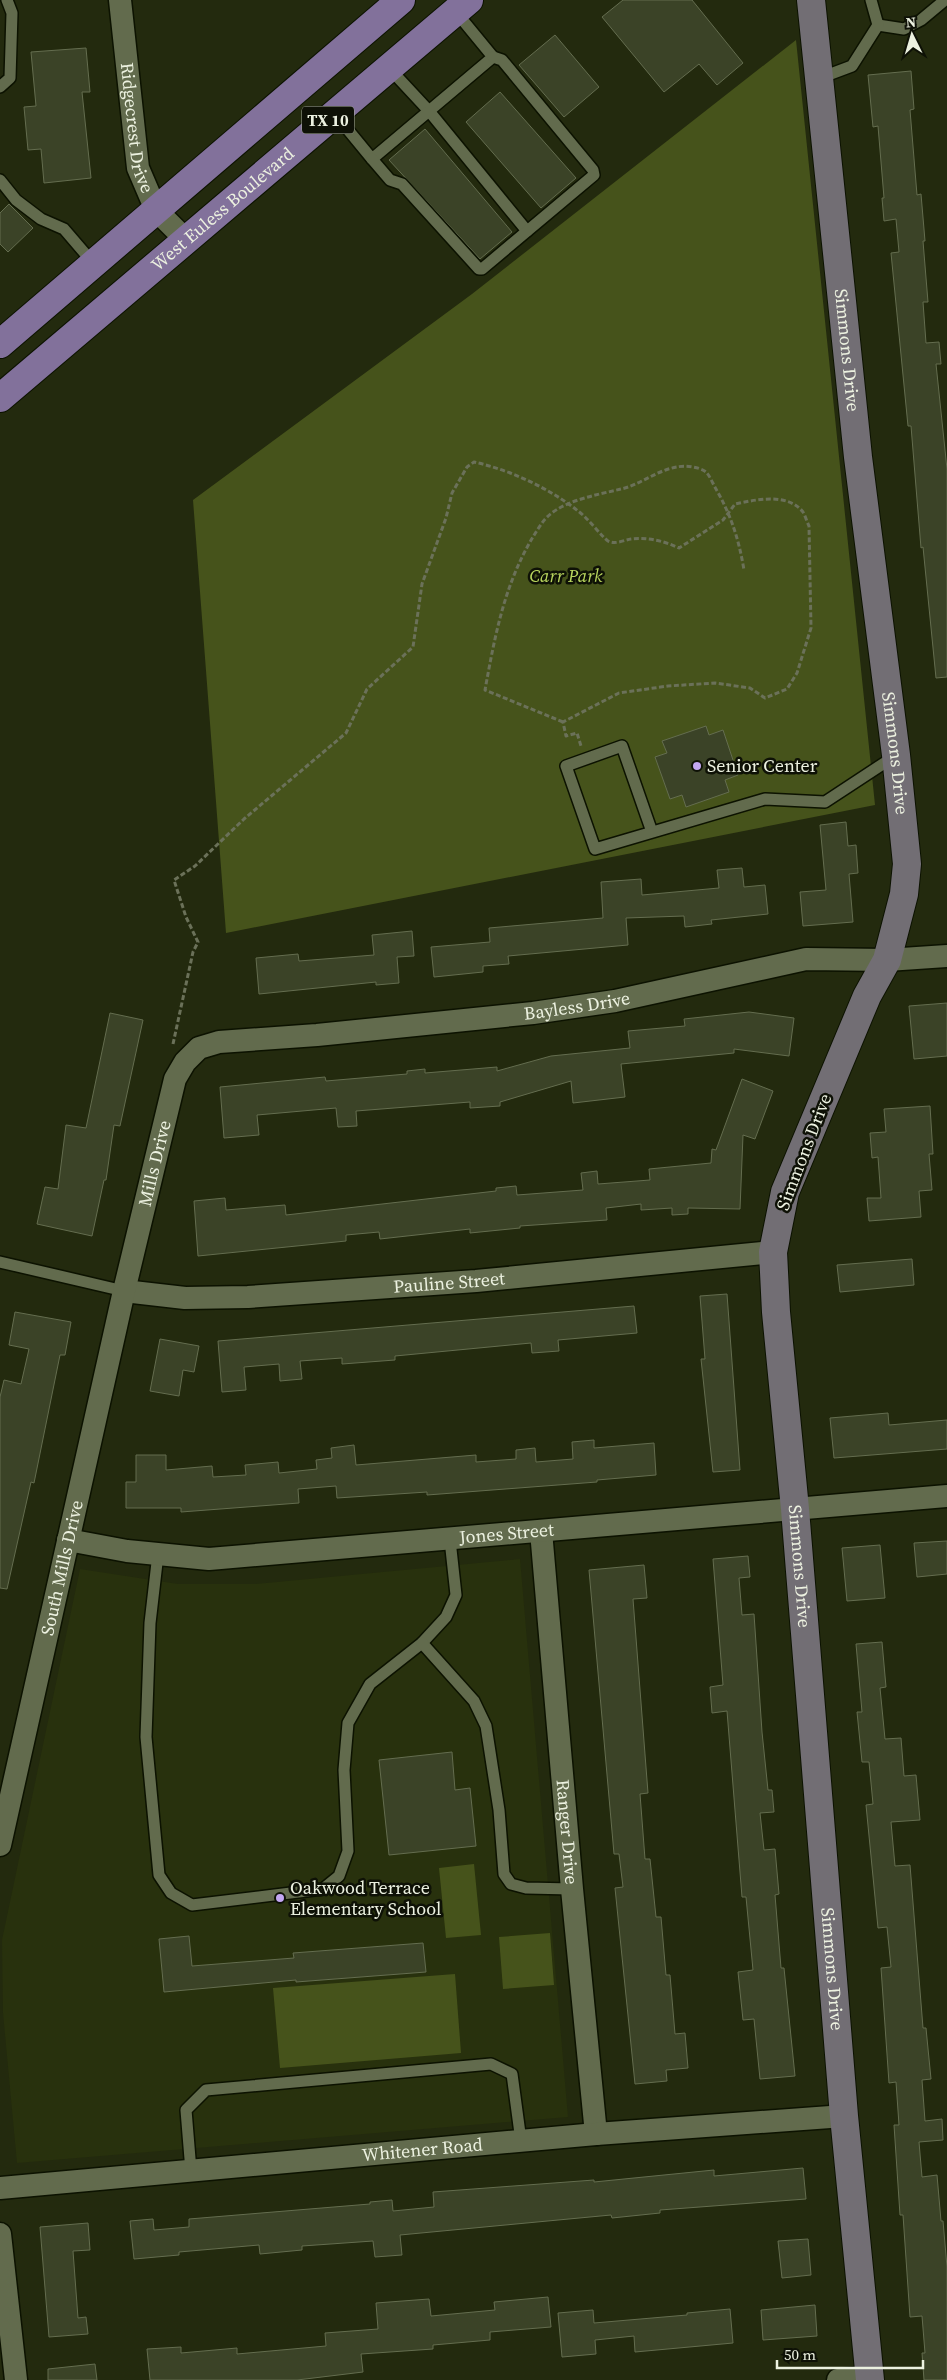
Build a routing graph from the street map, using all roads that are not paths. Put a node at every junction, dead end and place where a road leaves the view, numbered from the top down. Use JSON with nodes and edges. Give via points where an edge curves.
{"nodes":[{"id":1,"x":7,"y":0,"type":"edge"},
{"id":2,"x":120,"y":0,"type":"edge"},
{"id":3,"x":400,"y":0,"type":"edge"},
{"id":4,"x":810,"y":0,"type":"edge"},
{"id":5,"x":871,"y":0,"type":"edge"},
{"id":6,"x":945,"y":0,"type":"edge"},
{"id":7,"x":462,"y":6,"type":"edge"},
{"id":8,"x":878,"y":25,"type":"junction"},
{"id":9,"x":493,"y":57,"type":"junction"},
{"id":10,"x":389,"y":68,"type":"junction"},
{"id":11,"x":819,"y":79,"type":"junction"},
{"id":12,"x":0,"y":87,"type":"edge"},
{"id":13,"x":429,"y":111,"type":"junction"},
{"id":14,"x":335,"y":114,"type":"junction"},
{"id":15,"x":372,"y":159,"type":"junction"},
{"id":16,"x":0,"y":180,"type":"edge"},
{"id":17,"x":156,"y":210,"type":"junction"},
{"id":18,"x":527,"y":231,"type":"junction"},
{"id":19,"x":187,"y":241,"type":"junction"},
{"id":20,"x":94,"y":264,"type":"junction"},
{"id":21,"x":0,"y":344,"type":"edge"},
{"id":22,"x":0,"y":398,"type":"edge"},
{"id":23,"x":896,"y":756,"type":"junction"},
{"id":24,"x":652,"y":832,"type":"junction"},
{"id":25,"x":947,"y":956,"type":"edge"},
{"id":26,"x":887,"y":960,"type":"junction"},
{"id":27,"x":204,"y":1046,"type":"joint"},
{"id":28,"x":773,"y":1252,"type":"junction"},
{"id":29,"x":0,"y":1262,"type":"edge"},
{"id":30,"x":124,"y":1291,"type":"junction"},
{"id":31,"x":947,"y":1496,"type":"edge"},
{"id":32,"x":795,"y":1508,"type":"junction"},
{"id":33,"x":541,"y":1531,"type":"junction"},
{"id":34,"x":68,"y":1540,"type":"junction"},
{"id":35,"x":450,"y":1540,"type":"junction"},
{"id":36,"x":158,"y":1554,"type":"junction"},
{"id":37,"x":422,"y":1643,"type":"junction"},
{"id":38,"x":0,"y":1844,"type":"edge"},
{"id":39,"x":572,"y":1889,"type":"junction"},
{"id":40,"x":844,"y":2116,"type":"junction"},
{"id":41,"x":596,"y":2134,"type":"junction"},
{"id":42,"x":521,"y":2141,"type":"junction"},
{"id":43,"x":191,"y":2171,"type":"junction"},
{"id":44,"x":0,"y":2188,"type":"edge"},
{"id":45,"x":0,"y":2234,"type":"edge"},
{"id":46,"x":870,"y":2379,"type":"edge"},
{"id":47,"x":16,"y":2380,"type":"edge"},
{"id":48,"x":838,"y":2380,"type":"edge"}],
"edges":[{"from":1,"to":12,"type":"lane","via":[[12,13],[10,78]]},
{"from":2,"to":17,"type":"street","name":"Ridgecrest Drive","via":[[138,168]]},
{"from":3,"to":17,"type":"main road","number":"TX 10"},
{"from":4,"to":11,"type":"street","name":"Simmons Drive"},
{"from":5,"to":8,"type":"lane"},
{"from":6,"to":8,"type":"lane","via":[[922,20],[904,29]]},
{"from":7,"to":9,"type":"lane"},
{"from":7,"to":10,"type":"main road","name":"West Euless Boulevard","number":"TX 10"},
{"from":8,"to":11,"type":"lane","via":[[852,66]]},
{"from":9,"to":13,"type":"lane"},
{"from":9,"to":18,"type":"lane","via":[[502,60],[594,173]]},
{"from":10,"to":13,"type":"lane"},
{"from":10,"to":14,"type":"main road","name":"West Euless Boulevard","number":"TX 10"},
{"from":11,"to":23,"type":"street","name":"Simmons Drive","via":[[858,457]]},
{"from":13,"to":15,"type":"lane"},
{"from":13,"to":18,"type":"lane"},
{"from":14,"to":15,"type":"lane"},
{"from":14,"to":19,"type":"main road","name":"West Euless Boulevard","number":"TX 10"},
{"from":15,"to":18,"type":"lane","via":[[390,180],[402,184],[476,268],[482,269]]},
{"from":16,"to":20,"type":"lane","via":[[34,215],[64,229]]},
{"from":17,"to":19,"type":"street","name":"Ridgecrest Drive"},
{"from":17,"to":20,"type":"main road","number":"TX 10"},
{"from":19,"to":22,"type":"main road","name":"West Euless Boulevard","number":"TX 10"},
{"from":20,"to":21,"type":"main road","number":"TX 10"},
{"from":23,"to":24,"type":"lane","via":[[825,802],[765,799]]},
{"from":23,"to":26,"type":"street","name":"Simmons Drive","via":[[907,864],[904,894]]},
{"from":24,"to":24,"type":"lane","via":[[595,849],[566,766],[622,746]]},
{"from":25,"to":26,"type":"street","name":"Bayless Drive"},
{"from":26,"to":27,"type":"street","name":"Bayless Drive","via":[[806,959],[615,1001],[542,1012]]},
{"from":26,"to":28,"type":"street","name":"Simmons Drive","via":[[868,996],[785,1192]]},
{"from":27,"to":30,"type":"street","name":"Mills Drive","via":[[185,1062],[176,1079]]},
{"from":28,"to":30,"type":"street","name":"Pauline Street","via":[[476,1281],[248,1298],[185,1298]]},
{"from":28,"to":32,"type":"street","name":"Simmons Drive"},
{"from":29,"to":30,"type":"lane"},
{"from":30,"to":34,"type":"street","name":"South Mills Drive"},
{"from":31,"to":32,"type":"street","name":"Jones Street"},
{"from":32,"to":33,"type":"street","name":"Jones Street"},
{"from":32,"to":40,"type":"street","name":"Simmons Drive"},
{"from":33,"to":35,"type":"street","name":"Jones Street"},
{"from":33,"to":39,"type":"street","name":"Ranger Drive"},
{"from":34,"to":36,"type":"street","name":"Jones Street"},
{"from":34,"to":38,"type":"street","name":"South Mills Drive"},
{"from":35,"to":36,"type":"street","name":"Jones Street","via":[[209,1559]]},
{"from":35,"to":37,"type":"lane","via":[[456,1595],[446,1617]]},
{"from":36,"to":37,"type":"lane","via":[[150,1623],[146,1737],[159,1874],[171,1893],[192,1905],[322,1889],[339,1876],[348,1851],[344,1770],[348,1722],[370,1684]]},
{"from":37,"to":39,"type":"lane","via":[[474,1701],[486,1726],[499,1810],[504,1874],[511,1884],[526,1888]]},
{"from":39,"to":41,"type":"street","name":"Ranger Drive"},
{"from":40,"to":41,"type":"street","name":"Whitener Road"},
{"from":40,"to":46,"type":"street","name":"Simmons Drive"},
{"from":41,"to":42,"type":"street","name":"Whitener Road"},
{"from":42,"to":43,"type":"street","name":"Whitener Road"},
{"from":42,"to":43,"type":"lane","via":[[512,2074],[491,2064],[206,2090],[186,2110]]},
{"from":43,"to":44,"type":"street","name":"Whitener Road"},
{"from":45,"to":47,"type":"street"},
{"from":46,"to":48,"type":"street"}]}
